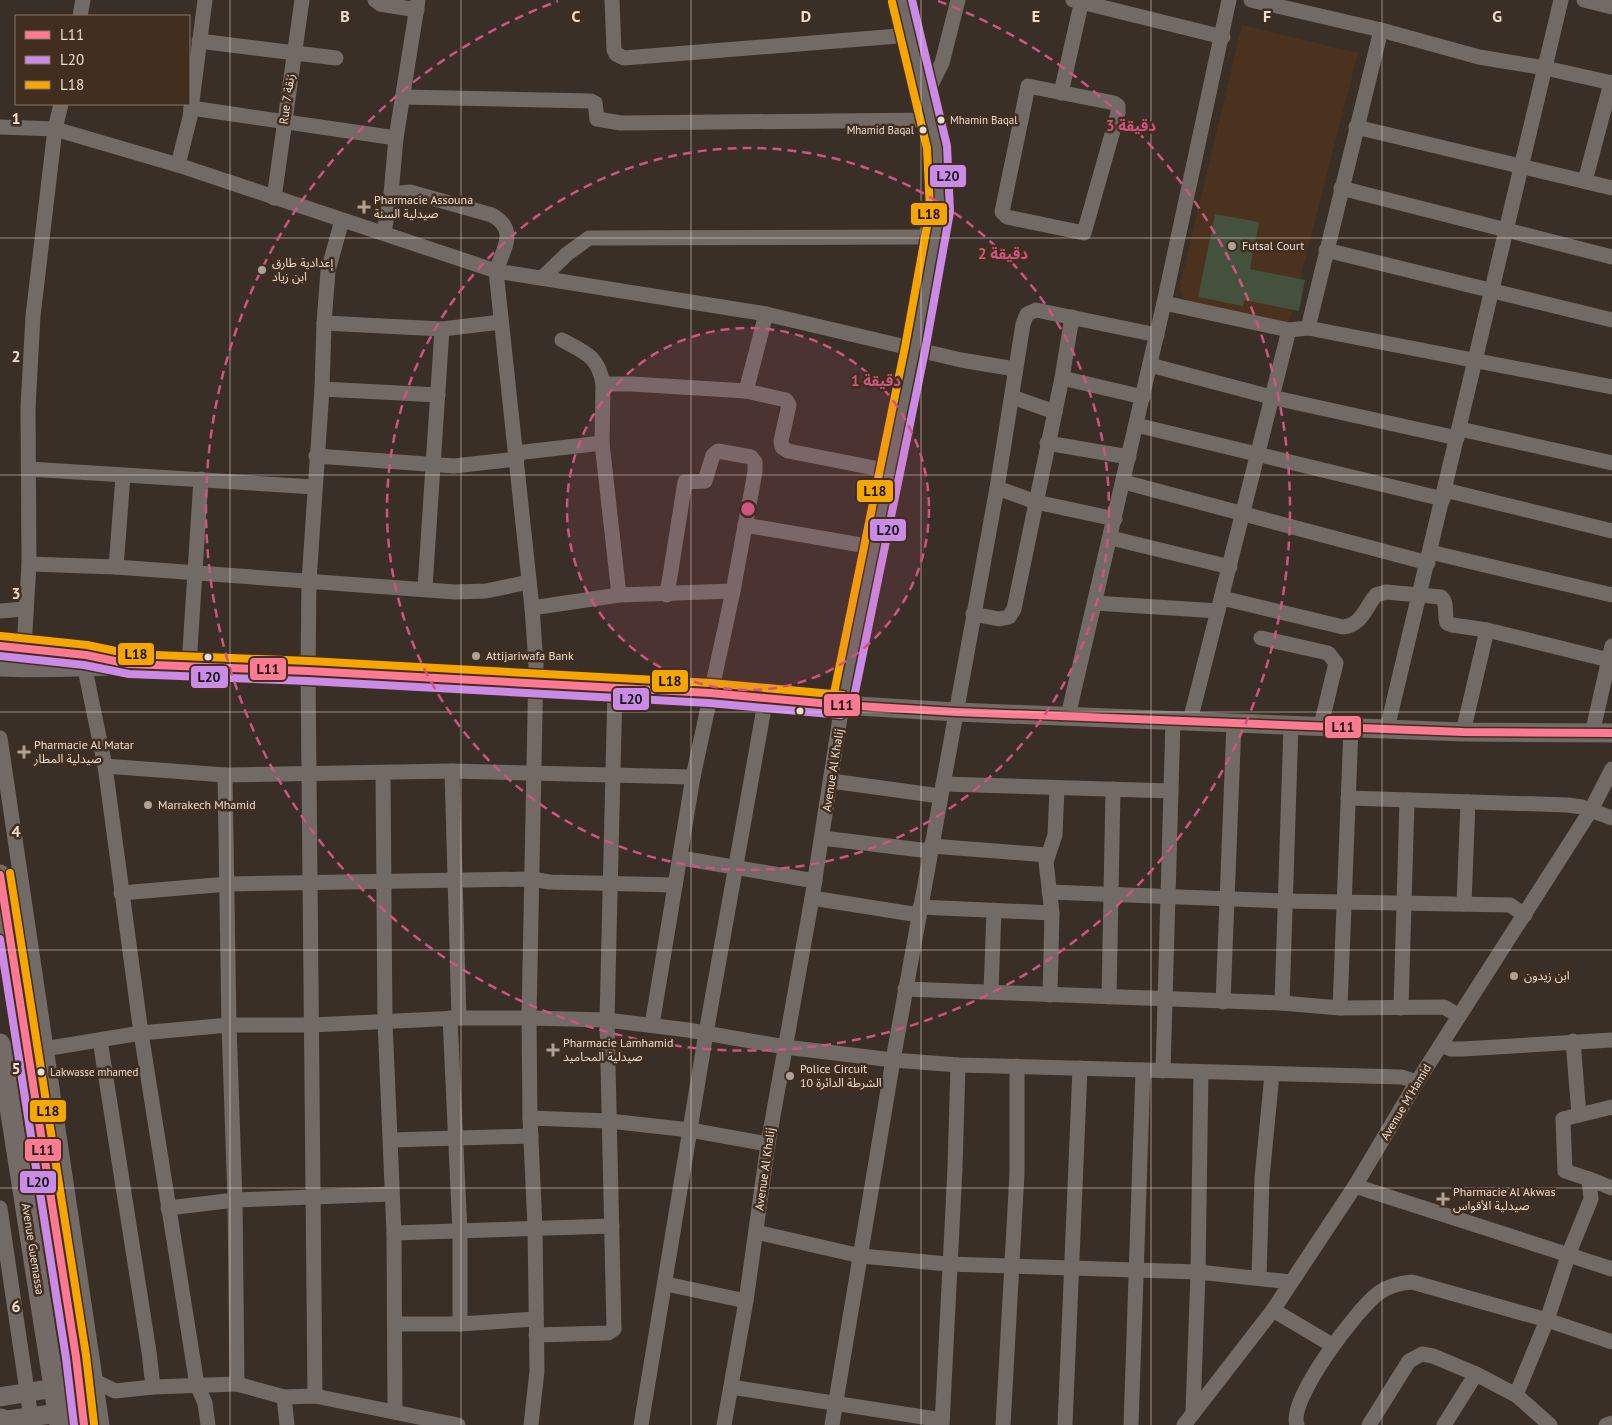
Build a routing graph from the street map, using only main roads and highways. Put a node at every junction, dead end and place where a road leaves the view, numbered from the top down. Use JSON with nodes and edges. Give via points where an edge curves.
{"nodes":[{"id":1,"x":0,"y":875,"type":"edge"},
{"id":2,"x":0,"y":1044,"type":"edge"},
{"id":3,"x":89,"y":1413,"type":"edge"},
{"id":4,"x":59,"y":1419,"type":"edge"}],
"edges":[{"from":1,"to":3,"type":"main road","name":"Avenue Guemassa","via":[[37,1050],[88,1383]]},
{"from":2,"to":4,"type":"main road","name":"Avenue Guemassa"}]}
